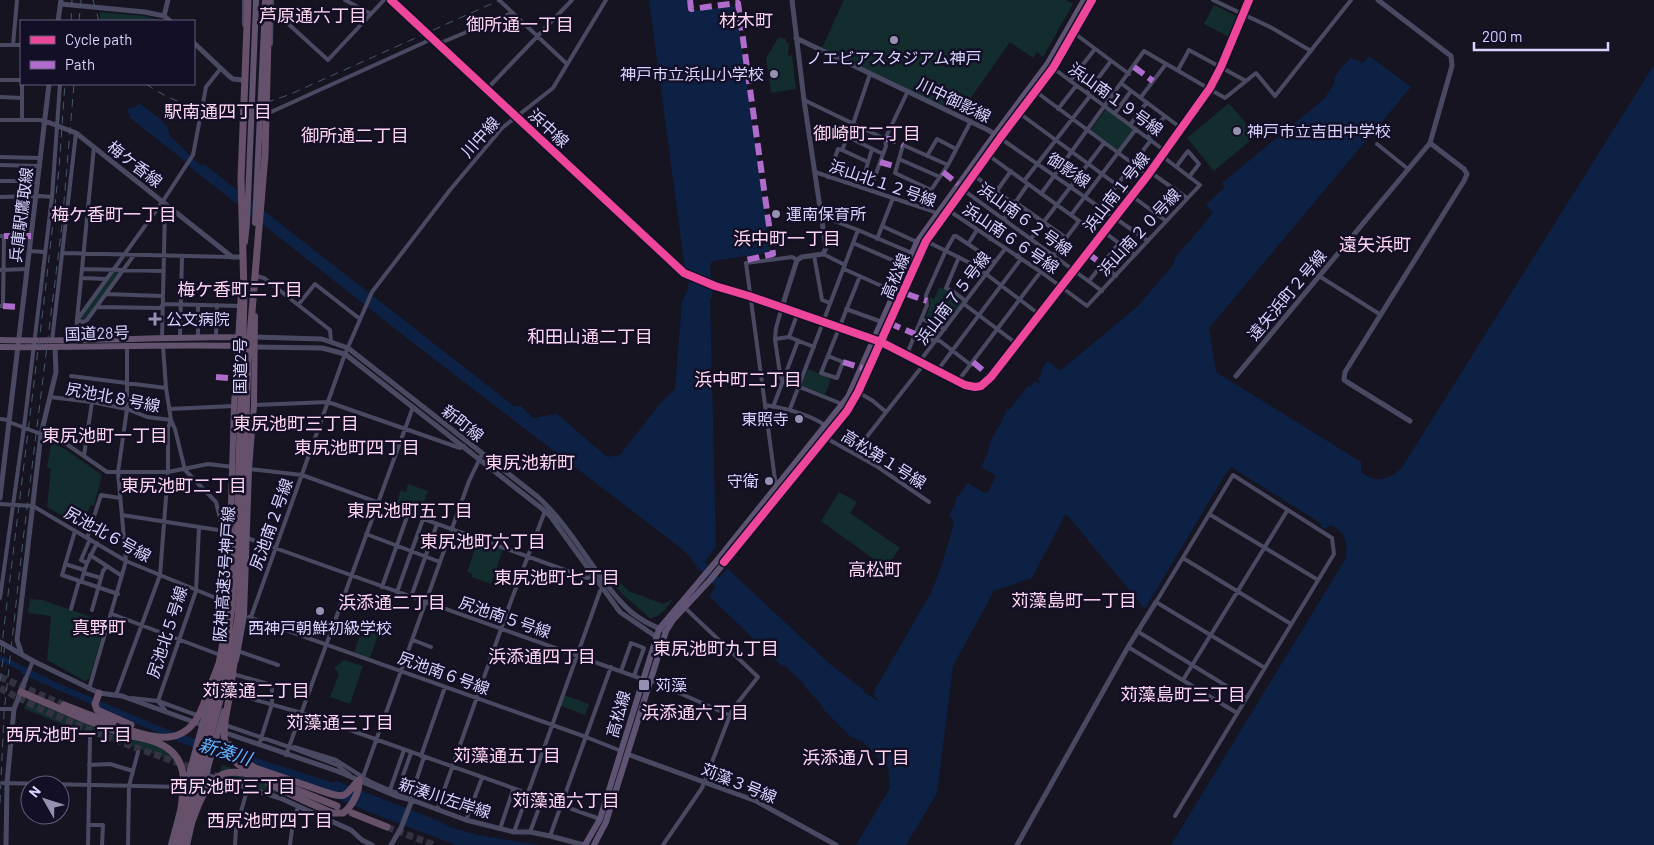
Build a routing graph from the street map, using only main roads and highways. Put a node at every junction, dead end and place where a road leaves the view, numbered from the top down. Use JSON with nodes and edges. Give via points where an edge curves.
{"nodes":[{"id":1,"x":246,"y":0,"type":"edge"},
{"id":2,"x":256,"y":0,"type":"edge"},
{"id":3,"x":265,"y":0,"type":"edge"},
{"id":4,"x":271,"y":0,"type":"edge"},
{"id":5,"x":1084,"y":0,"type":"edge"},
{"id":6,"x":1092,"y":0,"type":"edge"},
{"id":7,"x":997,"y":136,"type":"junction"},
{"id":8,"x":939,"y":216,"type":"junction"},
{"id":9,"x":238,"y":336,"type":"junction"},
{"id":10,"x":254,"y":337,"type":"junction"},
{"id":11,"x":0,"y":340,"type":"edge"},
{"id":12,"x":877,"y":341,"type":"junction"},
{"id":13,"x":18,"y":344,"type":"junction"},
{"id":14,"x":34,"y":344,"type":"junction"},
{"id":15,"x":238,"y":346,"type":"junction"},
{"id":16,"x":0,"y":347,"type":"edge"},
{"id":17,"x":254,"y":347,"type":"junction"},
{"id":18,"x":721,"y":560,"type":"junction"},
{"id":19,"x":708,"y":576,"type":"junction"},
{"id":20,"x":234,"y":588,"type":"junction"},
{"id":21,"x":244,"y":617,"type":"junction"},
{"id":22,"x":662,"y":630,"type":"junction"},
{"id":23,"x":660,"y":639,"type":"junction"},
{"id":24,"x":21,"y":692,"type":"road end"},
{"id":25,"x":98,"y":695,"type":"road end"},
{"id":26,"x":64,"y":705,"type":"tunnel mouth"},
{"id":27,"x":226,"y":716,"type":"junction"},
{"id":28,"x":129,"y":730,"type":"junction"},
{"id":29,"x":624,"y":752,"type":"junction"},
{"id":30,"x":336,"y":806,"type":"dead end"},
{"id":31,"x":351,"y":810,"type":"junction"},
{"id":32,"x":603,"y":821,"type":"junction"},
{"id":33,"x":386,"y":827,"type":"tunnel mouth"},
{"id":34,"x":174,"y":845,"type":"edge"},
{"id":35,"x":184,"y":845,"type":"edge"},
{"id":36,"x":584,"y":845,"type":"edge"},
{"id":37,"x":594,"y":845,"type":"edge"}],
"edges":[{"from":1,"to":20,"type":"highway","name":"阪神高速3号神戸線","bridge":true,"via":[[241,178],[244,295]]},
{"from":2,"to":9,"type":"highway","name":"国道2号","bridge":true,"via":[[247,223]]},
{"from":3,"to":10,"type":"highway","name":"国道2号","bridge":true,"via":[[255,223]]},
{"from":4,"to":21,"type":"highway","name":"阪神高速3号神戸線","bridge":true,"via":[[264,164],[250,334]]},
{"from":5,"to":7,"type":"main road","name":"高松線","via":[[1048,64]]},
{"from":6,"to":7,"type":"main road","name":"高松線","via":[[1053,68]]},
{"from":7,"to":8,"type":"main road","name":"高松線"},
{"from":7,"to":8,"type":"main road","name":"高松線","via":[[988,155],[948,210]]},
{"from":8,"to":12,"type":"main road","name":"高松線"},
{"from":8,"to":12,"type":"main road","name":"高松線","via":[[917,242]]},
{"from":9,"to":10,"type":"highway","name":"国道28号"},
{"from":9,"to":14,"type":"highway","name":"国道28号"},
{"from":9,"to":15,"type":"highway","name":"国道2号"},
{"from":10,"to":17,"type":"highway","name":"国道2号"},
{"from":11,"to":13,"type":"highway","name":"国道28号"},
{"from":12,"to":18,"type":"main road","name":"高松線","via":[[848,397]]},
{"from":12,"to":18,"type":"main road","name":"高松線","via":[[858,392],[847,411]]},
{"from":13,"to":14,"type":"highway","name":"国道28号"},
{"from":13,"to":16,"type":"highway","name":"国道28号"},
{"from":14,"to":15,"type":"highway","name":"国道28号","via":[[55,348]]},
{"from":15,"to":17,"type":"highway","name":"国道28号"},
{"from":15,"to":34,"type":"highway","name":"国道2号","via":[[228,603],[220,655]]},
{"from":17,"to":21,"type":"highway","name":"国道2号"},
{"from":18,"to":19,"type":"main road","name":"高松線"},
{"from":19,"to":22,"type":"main road","name":"高松線"},
{"from":19,"to":22,"type":"main road","name":"高松線"},
{"from":20,"to":28,"type":"highway","bridge":true,"via":[[223,647],[194,724],[170,737]]},
{"from":20,"to":34,"type":"highway","name":"阪神高速3号神戸線","bridge":true,"via":[[222,671]]},
{"from":21,"to":27,"type":"highway","bridge":true},
{"from":21,"to":35,"type":"highway","name":"阪神高速3号神戸線","bridge":true},
{"from":21,"to":35,"type":"highway","name":"国道2号","via":[[221,724]]},
{"from":22,"to":23,"type":"main road","name":"高松線"},
{"from":23,"to":29,"type":"main road","name":"高松線","via":[[650,680]]},
{"from":23,"to":29,"type":"main road","name":"高松線","via":[[642,679]]},
{"from":24,"to":28,"type":"highway","via":[[86,720]]},
{"from":25,"to":28,"type":"highway","via":[[95,706],[99,711]]},
{"from":26,"to":28,"type":"highway"},
{"from":27,"to":30,"type":"highway","bridge":true,"via":[[224,736],[232,758],[243,767]]},
{"from":27,"to":31,"type":"highway","bridge":true,"via":[[231,749],[250,766],[340,796],[349,793],[359,781]]},
{"from":28,"to":34,"type":"highway","bridge":true,"via":[[162,745],[181,764],[184,783]]},
{"from":29,"to":32,"type":"main road","name":"高松線"},
{"from":31,"to":33,"type":"highway"},
{"from":31,"to":35,"type":"highway","bridge":true,"via":[[336,814],[248,774],[223,774],[206,789]]},
{"from":32,"to":36,"type":"main road","name":"高松線"},
{"from":32,"to":37,"type":"main road","name":"高松線"}]}
